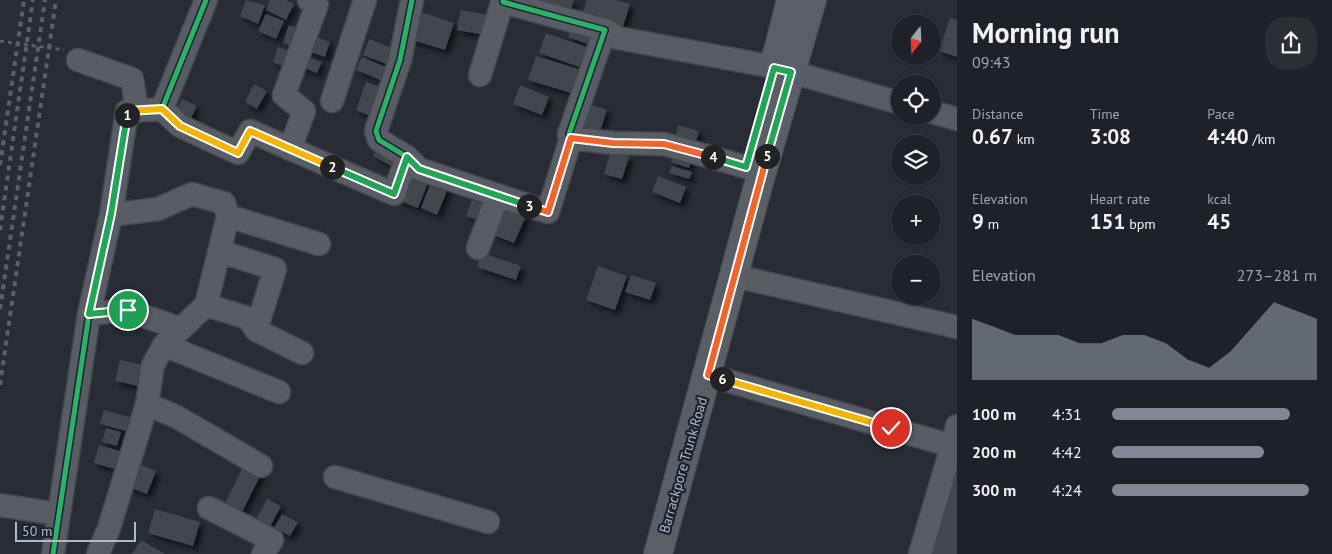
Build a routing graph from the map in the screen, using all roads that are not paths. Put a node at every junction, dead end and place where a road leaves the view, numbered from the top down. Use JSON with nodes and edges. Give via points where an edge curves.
{"nodes":[{"id":1,"x":206,"y":0,"type":"edge"},
{"id":2,"x":309,"y":0,"type":"edge"},
{"id":3,"x":365,"y":0,"type":"edge"},
{"id":4,"x":412,"y":0,"type":"edge"},
{"id":5,"x":791,"y":0,"type":"edge"},
{"id":6,"x":812,"y":0,"type":"edge"},
{"id":7,"x":503,"y":1,"type":"edge"},
{"id":8,"x":572,"y":9,"type":"edge"},
{"id":9,"x":605,"y":30,"type":"junction"},
{"id":10,"x":78,"y":60,"type":"road end"},
{"id":11,"x":782,"y":70,"type":"junction"},
{"id":12,"x":480,"y":75,"type":"dead end"},
{"id":13,"x":891,"y":100,"type":"edge"},
{"id":14,"x":332,"y":101,"type":"dead end"},
{"id":15,"x":162,"y":109,"type":"junction"},
{"id":16,"x":137,"y":110,"type":"junction"},
{"id":17,"x":941,"y":115,"type":"edge"},
{"id":18,"x":957,"y":119,"type":"edge"},
{"id":19,"x":571,"y":138,"type":"junction"},
{"id":20,"x":290,"y":149,"type":"junction"},
{"id":21,"x":407,"y":157,"type":"junction"},
{"id":22,"x":746,"y":167,"type":"junction"},
{"id":23,"x":498,"y":195,"type":"junction"},
{"id":24,"x":111,"y":214,"type":"junction"},
{"id":25,"x":228,"y":216,"type":"junction"},
{"id":26,"x":319,"y":244,"type":"dead end"},
{"id":27,"x":478,"y":248,"type":"dead end"},
{"id":28,"x":219,"y":251,"type":"junction"},
{"id":29,"x":735,"y":276,"type":"junction"},
{"id":30,"x":206,"y":305,"type":"junction"},
{"id":31,"x":89,"y":314,"type":"junction"},
{"id":32,"x":957,"y":327,"type":"edge"},
{"id":33,"x":181,"y":328,"type":"junction"},
{"id":34,"x":256,"y":330,"type":"junction"},
{"id":35,"x":164,"y":345,"type":"junction"},
{"id":36,"x":302,"y":353,"type":"dead end"},
{"id":37,"x":708,"y":375,"type":"junction"},
{"id":38,"x":279,"y":392,"type":"dead end"},
{"id":39,"x":146,"y":404,"type":"junction"},
{"id":40,"x":955,"y":436,"type":"edge"},
{"id":41,"x":261,"y":466,"type":"dead end"},
{"id":42,"x":335,"y":477,"type":"dead end"},
{"id":43,"x":0,"y":505,"type":"edge"},
{"id":44,"x":209,"y":508,"type":"dead end"},
{"id":45,"x":58,"y":514,"type":"junction"},
{"id":46,"x":488,"y":522,"type":"dead end"},
{"id":47,"x":53,"y":554,"type":"edge"},
{"id":48,"x":98,"y":554,"type":"edge"},
{"id":49,"x":263,"y":554,"type":"edge"},
{"id":50,"x":640,"y":554,"type":"edge"},
{"id":51,"x":658,"y":554,"type":"edge"},
{"id":52,"x":920,"y":554,"type":"edge"}],
"edges":[{"from":1,"to":15,"type":"street"},
{"from":2,"to":20,"type":"street","via":[[317,4],[284,95],[304,111]]},
{"from":3,"to":14,"type":"street"},
{"from":4,"to":21,"type":"street","via":[[400,60],[376,131],[379,140]]},
{"from":5,"to":11,"type":"main road","name":"Barrackpore Trunk Road"},
{"from":6,"to":11,"type":"main road","name":"Barrackpore Trunk Road"},
{"from":7,"to":8,"type":"street"},
{"from":7,"to":12,"type":"street"},
{"from":8,"to":9,"type":"street"},
{"from":9,"to":11,"type":"street","via":[[618,38]]},
{"from":9,"to":19,"type":"street"},
{"from":10,"to":16,"type":"street","via":[[132,79]]},
{"from":11,"to":13,"type":"street"},
{"from":11,"to":22,"type":"main road","name":"Barrackpore Trunk Road"},
{"from":11,"to":29,"type":"main road","name":"Barrackpore Trunk Road"},
{"from":15,"to":16,"type":"street"},
{"from":15,"to":20,"type":"street","via":[[180,126],[238,153],[250,131]]},
{"from":16,"to":24,"type":"street","via":[[127,111]]},
{"from":17,"to":18,"type":"street"},
{"from":19,"to":22,"type":"street","via":[[664,144]]},
{"from":19,"to":23,"type":"street","via":[[548,212]]},
{"from":20,"to":21,"type":"street","via":[[394,194]]},
{"from":21,"to":23,"type":"street","via":[[419,169]]},
{"from":22,"to":50,"type":"main road","name":"Barrackpore Trunk Road"},
{"from":23,"to":27,"type":"street"},
{"from":24,"to":25,"type":"street","via":[[158,209],[192,194],[224,203]]},
{"from":24,"to":31,"type":"street"},
{"from":25,"to":26,"type":"street"},
{"from":25,"to":28,"type":"street"},
{"from":28,"to":30,"type":"street"},
{"from":28,"to":34,"type":"street","via":[[275,270]]},
{"from":29,"to":32,"type":"street"},
{"from":29,"to":37,"type":"main road","name":"Barrackpore Trunk Road"},
{"from":30,"to":33,"type":"street"},
{"from":30,"to":34,"type":"street","via":[[248,318]]},
{"from":31,"to":33,"type":"street","via":[[128,310]]},
{"from":31,"to":45,"type":"street"},
{"from":33,"to":35,"type":"street"},
{"from":34,"to":36,"type":"street"},
{"from":35,"to":38,"type":"street"},
{"from":35,"to":39,"type":"street","via":[[153,365]]},
{"from":37,"to":40,"type":"street"},
{"from":37,"to":51,"type":"main road","name":"Barrackpore Trunk Road"},
{"from":39,"to":41,"type":"street","via":[[177,417]]},
{"from":39,"to":48,"type":"street","via":[[109,528]]},
{"from":40,"to":52,"type":"street"},
{"from":42,"to":46,"type":"street"},
{"from":43,"to":45,"type":"street"},
{"from":44,"to":49,"type":"street","via":[[272,540]]},
{"from":45,"to":47,"type":"street"}]}
